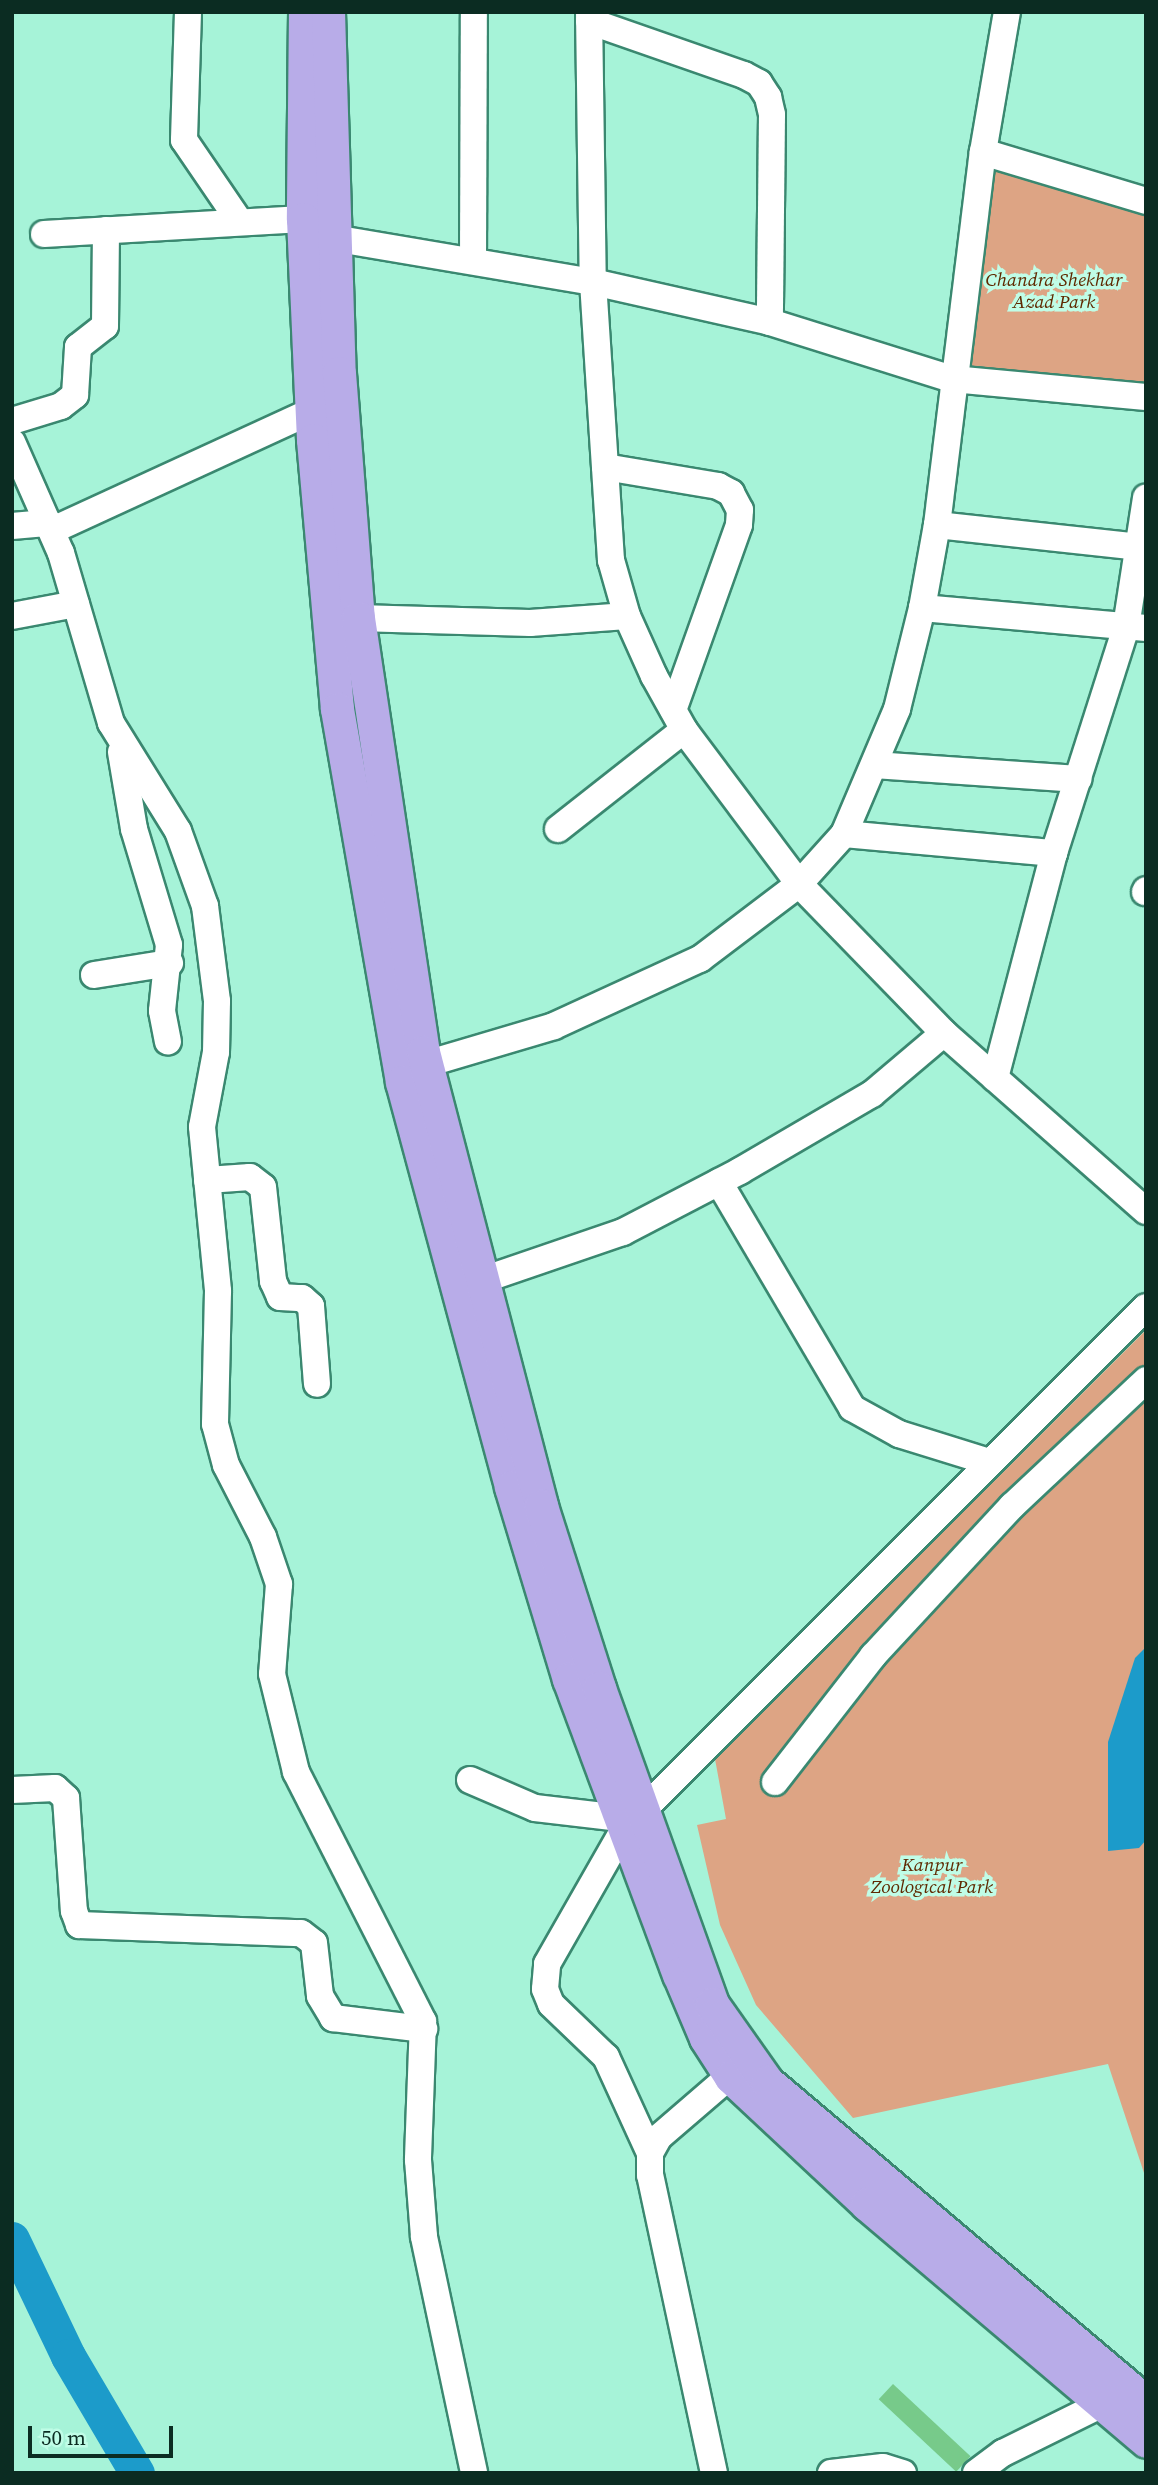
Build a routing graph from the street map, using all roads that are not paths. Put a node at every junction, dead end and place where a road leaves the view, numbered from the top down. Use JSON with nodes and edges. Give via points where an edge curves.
{"nodes":[{"id":1,"x":188,"y":12,"type":"edge"},
{"id":2,"x":305,"y":12,"type":"edge"},
{"id":3,"x":328,"y":12,"type":"edge"},
{"id":4,"x":474,"y":12,"type":"edge"},
{"id":5,"x":1007,"y":12,"type":"edge"},
{"id":6,"x":589,"y":17,"type":"edge"},
{"id":7,"x":983,"y":152,"type":"junction"},
{"id":8,"x":1146,"y":201,"type":"edge"},
{"id":9,"x":303,"y":219,"type":"junction"},
{"id":10,"x":240,"y":222,"type":"junction"},
{"id":11,"x":106,"y":230,"type":"junction"},
{"id":12,"x":44,"y":234,"type":"dead end"},
{"id":13,"x":333,"y":238,"type":"junction"},
{"id":14,"x":473,"y":260,"type":"junction"},
{"id":15,"x":593,"y":282,"type":"junction"},
{"id":16,"x":770,"y":322,"type":"junction"},
{"id":17,"x":952,"y":379,"type":"junction"},
{"id":18,"x":1146,"y":397,"type":"edge"},
{"id":19,"x":312,"y":411,"type":"junction"},
{"id":20,"x":12,"y":421,"type":"edge"},
{"id":21,"x":12,"y":442,"type":"edge"},
{"id":22,"x":605,"y":467,"type":"junction"},
{"id":23,"x":1146,"y":498,"type":"edge"},
{"id":24,"x":1145,"y":520,"type":"edge"},
{"id":25,"x":937,"y":525,"type":"junction"},
{"id":26,"x":12,"y":526,"type":"edge"},
{"id":27,"x":51,"y":526,"type":"junction"},
{"id":28,"x":1140,"y":547,"type":"junction"},
{"id":29,"x":76,"y":604,"type":"junction"},
{"id":30,"x":922,"y":608,"type":"junction"},
{"id":31,"x":12,"y":616,"type":"edge"},
{"id":32,"x":626,"y":616,"type":"junction"},
{"id":33,"x":358,"y":618,"type":"junction"},
{"id":34,"x":1136,"y":627,"type":"edge"},
{"id":35,"x":678,"y":720,"type":"junction"},
{"id":36,"x":119,"y":740,"type":"junction"},
{"id":37,"x":874,"y":765,"type":"junction"},
{"id":38,"x":1079,"y":779,"type":"junction"},
{"id":39,"x":558,"y":829,"type":"dead end"},
{"id":40,"x":844,"y":834,"type":"junction"},
{"id":41,"x":1054,"y":853,"type":"junction"},
{"id":42,"x":799,"y":884,"type":"junction"},
{"id":43,"x":170,"y":963,"type":"junction"},
{"id":44,"x":94,"y":975,"type":"dead end"},
{"id":45,"x":944,"y":1033,"type":"junction"},
{"id":46,"x":168,"y":1041,"type":"dead end"},
{"id":47,"x":413,"y":1068,"type":"junction"},
{"id":48,"x":995,"y":1078,"type":"junction"},
{"id":49,"x":207,"y":1180,"type":"junction"},
{"id":50,"x":719,"y":1182,"type":"junction"},
{"id":51,"x":1146,"y":1211,"type":"edge"},
{"id":52,"x":470,"y":1284,"type":"junction"},
{"id":53,"x":1146,"y":1307,"type":"edge"},
{"id":54,"x":1146,"y":1380,"type":"edge"},
{"id":55,"x":317,"y":1384,"type":"dead end"},
{"id":56,"x":989,"y":1462,"type":"junction"},
{"id":57,"x":470,"y":1780,"type":"dead end"},
{"id":58,"x":775,"y":1782,"type":"dead end"},
{"id":59,"x":12,"y":1790,"type":"edge"},
{"id":60,"x":629,"y":1819,"type":"junction"},
{"id":61,"x":424,"y":2029,"type":"junction"},
{"id":62,"x":741,"y":2068,"type":"junction"},
{"id":63,"x":650,"y":2153,"type":"junction"},
{"id":64,"x":1146,"y":2402,"type":"edge"},
{"id":65,"x":1102,"y":2404,"type":"junction"},
{"id":66,"x":1146,"y":2441,"type":"edge"},
{"id":67,"x":474,"y":2473,"type":"edge"},
{"id":68,"x":714,"y":2473,"type":"edge"},
{"id":69,"x":831,"y":2473,"type":"edge"},
{"id":70,"x":903,"y":2473,"type":"edge"},
{"id":71,"x":976,"y":2473,"type":"edge"}],
"edges":[{"from":1,"to":10,"type":"street","via":[[184,140]]},
{"from":2,"to":9,"type":"main road"},
{"from":3,"to":13,"type":"main road"},
{"from":4,"to":14,"type":"street"},
{"from":5,"to":7,"type":"street"},
{"from":6,"to":15,"type":"street"},
{"from":6,"to":16,"type":"street","via":[[760,83],[772,115]]},
{"from":7,"to":8,"type":"street"},
{"from":7,"to":17,"type":"street"},
{"from":9,"to":10,"type":"street"},
{"from":9,"to":19,"type":"main road"},
{"from":10,"to":11,"type":"street"},
{"from":11,"to":12,"type":"street"},
{"from":11,"to":20,"type":"street","via":[[106,326],[78,347],[75,396],[61,406]]},
{"from":13,"to":14,"type":"street"},
{"from":13,"to":33,"type":"main road"},
{"from":14,"to":15,"type":"street"},
{"from":15,"to":16,"type":"street"},
{"from":15,"to":22,"type":"street"},
{"from":16,"to":17,"type":"street"},
{"from":17,"to":18,"type":"street"},
{"from":17,"to":25,"type":"street"},
{"from":19,"to":27,"type":"street"},
{"from":19,"to":47,"type":"main road","via":[[332,676]]},
{"from":21,"to":27,"type":"street"},
{"from":22,"to":32,"type":"street","via":[[611,560]]},
{"from":22,"to":35,"type":"street","via":[[718,486],[731,493],[740,510],[740,525]]},
{"from":23,"to":24,"type":"street"},
{"from":24,"to":28,"type":"street"},
{"from":25,"to":28,"type":"street"},
{"from":25,"to":30,"type":"street"},
{"from":26,"to":27,"type":"street"},
{"from":27,"to":29,"type":"street"},
{"from":28,"to":34,"type":"street"},
{"from":29,"to":31,"type":"street"},
{"from":29,"to":36,"type":"street","via":[[103,703]]},
{"from":30,"to":34,"type":"street"},
{"from":30,"to":37,"type":"street","via":[[897,709]]},
{"from":32,"to":33,"type":"street","via":[[530,622]]},
{"from":32,"to":35,"type":"street"},
{"from":33,"to":47,"type":"main road"},
{"from":34,"to":38,"type":"street"},
{"from":35,"to":39,"type":"street"},
{"from":35,"to":42,"type":"street"},
{"from":36,"to":43,"type":"street","via":[[134,829],[169,945]]},
{"from":36,"to":49,"type":"street","via":[[178,831],[205,906],[216,972],[218,1028],[202,1110]]},
{"from":37,"to":38,"type":"street"},
{"from":37,"to":40,"type":"street"},
{"from":38,"to":41,"type":"street"},
{"from":40,"to":41,"type":"street"},
{"from":40,"to":42,"type":"street"},
{"from":41,"to":48,"type":"street"},
{"from":42,"to":45,"type":"street"},
{"from":42,"to":47,"type":"street","via":[[700,959],[554,1026]]},
{"from":43,"to":44,"type":"street"},
{"from":43,"to":46,"type":"street","via":[[162,1011]]},
{"from":45,"to":48,"type":"street"},
{"from":45,"to":50,"type":"street","via":[[872,1094]]},
{"from":47,"to":52,"type":"main road"},
{"from":48,"to":51,"type":"street"},
{"from":49,"to":55,"type":"street","via":[[250,1177],[263,1187],[273,1281],[280,1297],[302,1298],[311,1306]]},
{"from":49,"to":61,"type":"street","via":[[218,1291],[215,1424],[226,1465],[263,1537],[279,1584],[272,1674],[282,1725],[303,1794],[412,1995]]},
{"from":50,"to":52,"type":"street","via":[[623,1232]]},
{"from":50,"to":56,"type":"street","via":[[852,1408],[899,1434]]},
{"from":52,"to":60,"type":"main road","via":[[541,1506]]},
{"from":53,"to":56,"type":"street"},
{"from":54,"to":58,"type":"street","via":[[1012,1506],[873,1656]]},
{"from":56,"to":60,"type":"street"},
{"from":57,"to":60,"type":"street","via":[[535,1808]]},
{"from":59,"to":61,"type":"street","via":[[55,1788],[66,1798],[74,1911],[79,1925],[301,1933],[314,1943],[320,1996],[333,2018]]},
{"from":60,"to":62,"type":"main road"},
{"from":60,"to":63,"type":"street","via":[[544,1976],[551,2004],[606,2057]]},
{"from":61,"to":67,"type":"street","via":[[418,2160],[424,2237]]},
{"from":62,"to":63,"type":"street","via":[[659,2137]]},
{"from":62,"to":64,"type":"main road","via":[[766,2082]]},
{"from":62,"to":65,"type":"main road","via":[[867,2204]]},
{"from":63,"to":68,"type":"street","via":[[650,2175]]},
{"from":65,"to":66,"type":"main road"},
{"from":65,"to":71,"type":"street","via":[[1003,2453]]},
{"from":69,"to":70,"type":"street","via":[[883,2467]]}]}
